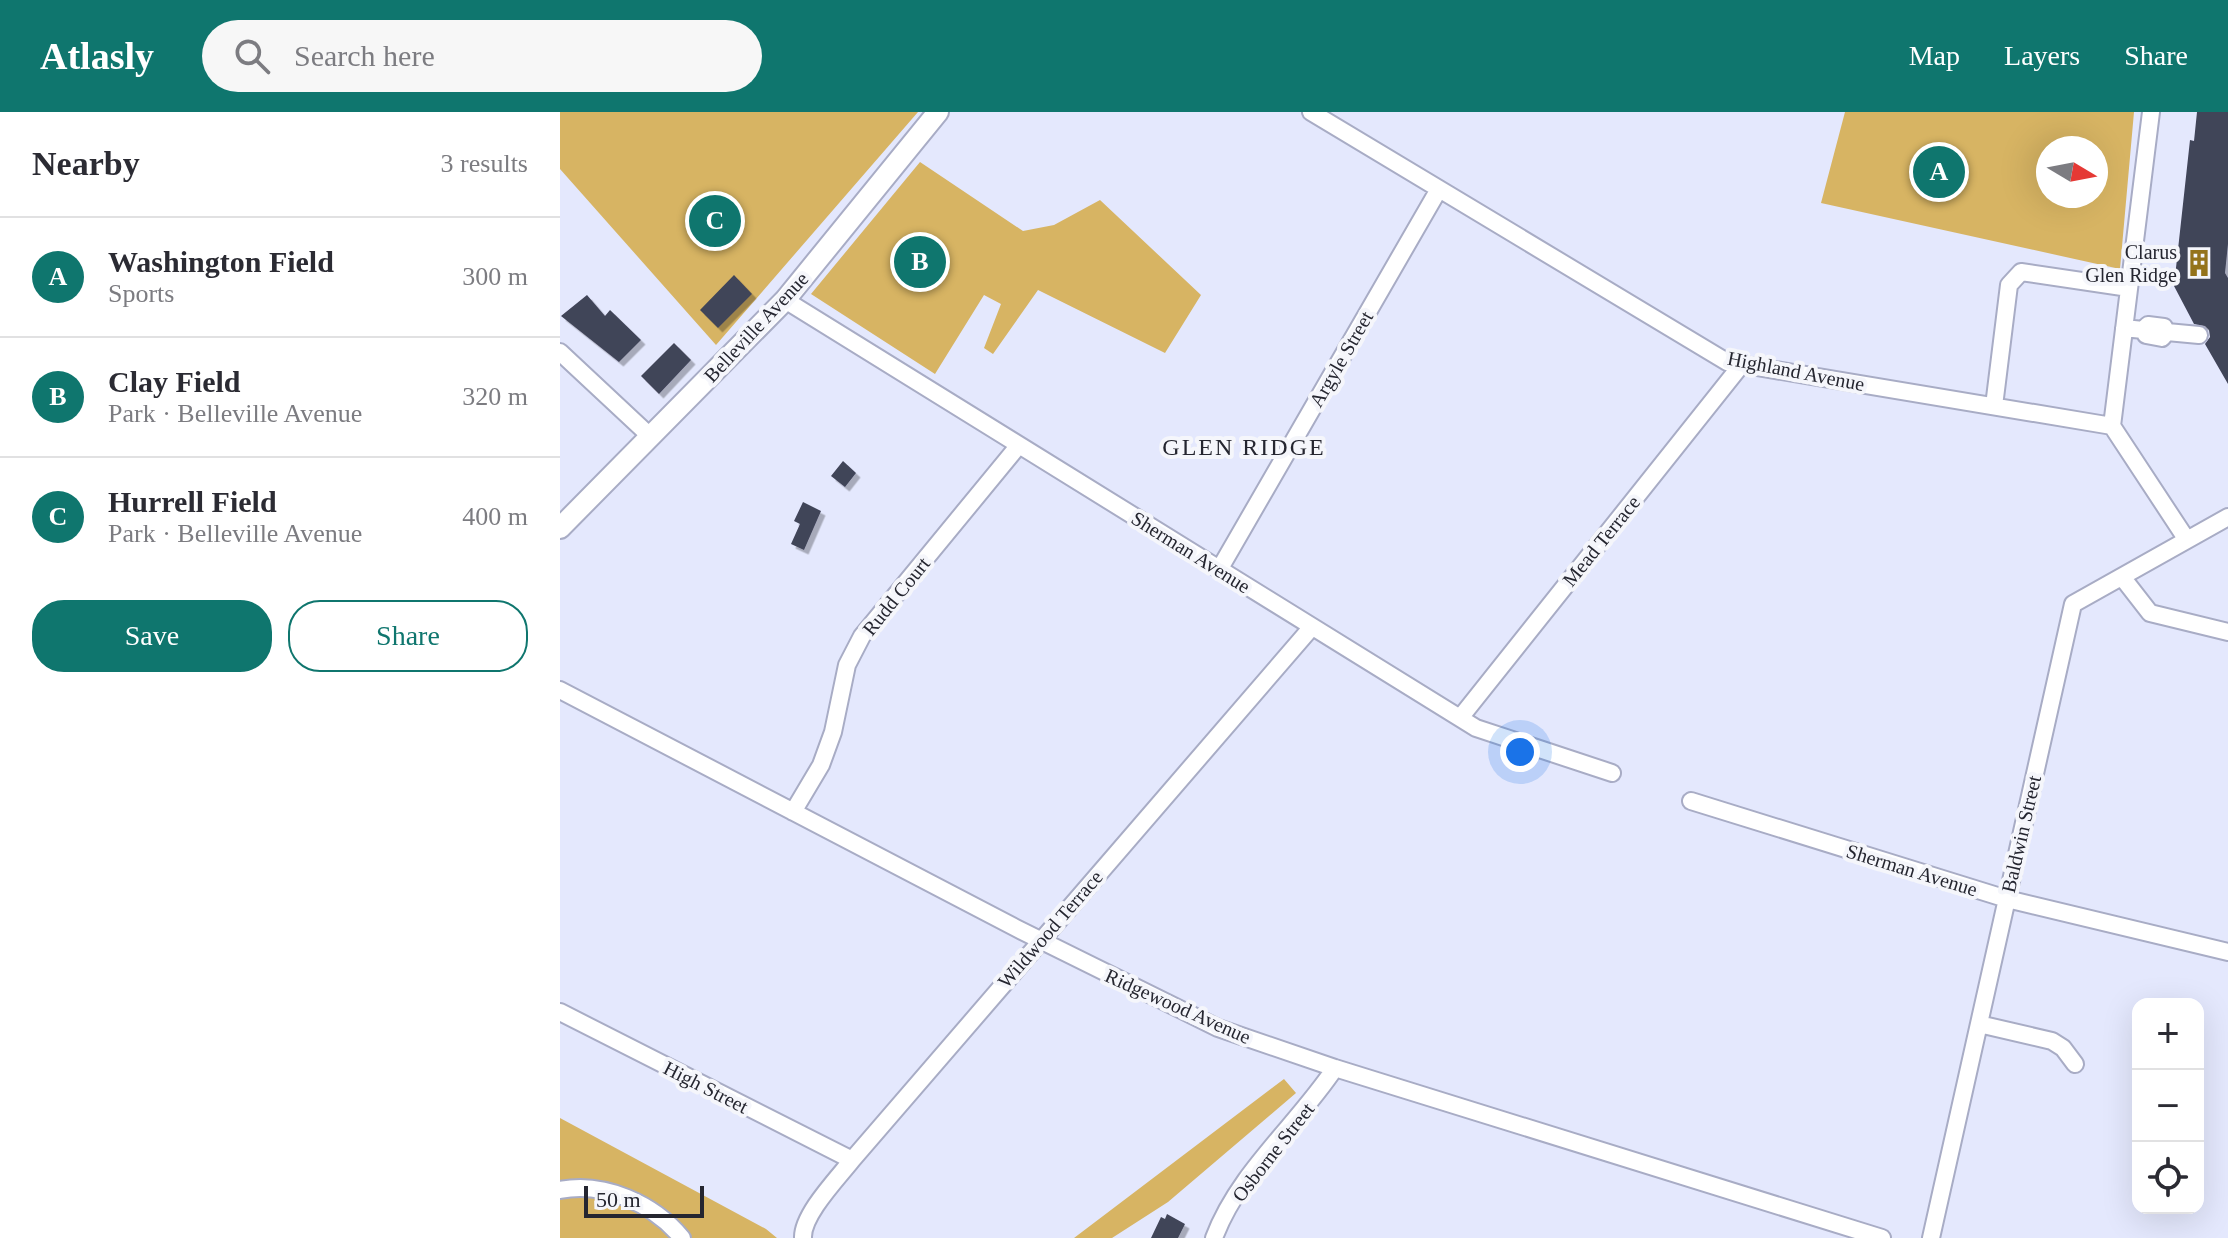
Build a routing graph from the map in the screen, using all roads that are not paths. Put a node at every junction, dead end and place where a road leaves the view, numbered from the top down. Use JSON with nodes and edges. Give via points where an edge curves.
{"nodes":[{"id":1,"x":938,"y":112,"type":"edge"},
{"id":2,"x":1311,"y":112,"type":"edge"},
{"id":3,"x":2151,"y":112,"type":"edge"},
{"id":4,"x":1439,"y":189,"type":"junction"},
{"id":5,"x":2129,"y":288,"type":"junction"},
{"id":6,"x":785,"y":300,"type":"junction"},
{"id":7,"x":2124,"y":328,"type":"junction"},
{"id":8,"x":2199,"y":335,"type":"dead end"},
{"id":9,"x":560,"y":352,"type":"edge"},
{"id":10,"x":1742,"y":364,"type":"junction"},
{"id":11,"x":1994,"y":406,"type":"junction"},
{"id":12,"x":2112,"y":426,"type":"junction"},
{"id":13,"x":651,"y":437,"type":"junction"},
{"id":14,"x":1019,"y":445,"type":"junction"},
{"id":15,"x":2228,"y":517,"type":"edge"},
{"id":16,"x":560,"y":528,"type":"edge"},
{"id":17,"x":2187,"y":540,"type":"junction"},
{"id":18,"x":1219,"y":570,"type":"junction"},
{"id":19,"x":2122,"y":577,"type":"junction"},
{"id":20,"x":1311,"y":628,"type":"junction"},
{"id":21,"x":2228,"y":632,"type":"edge"},
{"id":22,"x":560,"y":690,"type":"edge"},
{"id":23,"x":1460,"y":718,"type":"junction"},
{"id":24,"x":1612,"y":773,"type":"dead end"},
{"id":25,"x":1691,"y":801,"type":"dead end"},
{"id":26,"x":793,"y":812,"type":"junction"},
{"id":27,"x":2007,"y":899,"type":"junction"},
{"id":28,"x":1040,"y":940,"type":"junction"},
{"id":29,"x":2228,"y":952,"type":"edge"},
{"id":30,"x":560,"y":1012,"type":"edge"},
{"id":31,"x":1979,"y":1024,"type":"junction"},
{"id":32,"x":2075,"y":1064,"type":"dead end"},
{"id":33,"x":1328,"y":1065,"type":"junction"},
{"id":34,"x":852,"y":1160,"type":"junction"},
{"id":35,"x":560,"y":1190,"type":"edge"},
{"id":36,"x":682,"y":1238,"type":"edge"},
{"id":37,"x":803,"y":1238,"type":"edge"},
{"id":38,"x":1214,"y":1238,"type":"edge"},
{"id":39,"x":1882,"y":1238,"type":"edge"},
{"id":40,"x":1931,"y":1238,"type":"edge"}],
"edges":[{"from":1,"to":6,"type":"main road","name":"Belleville Avenue"},
{"from":2,"to":4,"type":"street","name":"Highland Avenue"},
{"from":3,"to":5,"type":"street"},
{"from":4,"to":10,"type":"street","name":"Highland Avenue","via":[[1727,362]]},
{"from":4,"to":18,"type":"street","name":"Argyle Street"},
{"from":5,"to":7,"type":"street"},
{"from":5,"to":11,"type":"street","via":[[2021,272],[2009,285]]},
{"from":6,"to":13,"type":"main road","name":"Belleville Avenue"},
{"from":6,"to":14,"type":"street","name":"Sherman Avenue"},
{"from":7,"to":8,"type":"street","via":[[2162,338],[2167,332]]},
{"from":7,"to":12,"type":"street"},
{"from":9,"to":13,"type":"street"},
{"from":10,"to":11,"type":"street","name":"Highland Avenue"},
{"from":10,"to":23,"type":"street","name":"Mead Terrace"},
{"from":11,"to":12,"type":"street","name":"Highland Avenue"},
{"from":12,"to":17,"type":"street"},
{"from":13,"to":16,"type":"main road","name":"Belleville Avenue"},
{"from":14,"to":18,"type":"street","name":"Sherman Avenue"},
{"from":14,"to":26,"type":"street","name":"Rudd Court","via":[[862,636],[847,665],[821,765]]},
{"from":15,"to":17,"type":"street","name":"Baldwin Street"},
{"from":17,"to":19,"type":"street","name":"Baldwin Street"},
{"from":18,"to":20,"type":"street","name":"Sherman Avenue"},
{"from":19,"to":21,"type":"street","via":[[2150,613]]},
{"from":19,"to":27,"type":"street","name":"Baldwin Street","via":[[2073,604]]},
{"from":20,"to":23,"type":"street","name":"Sherman Avenue"},
{"from":20,"to":28,"type":"street","name":"Wildwood Terrace"},
{"from":22,"to":26,"type":"street","name":"Ridgewood Avenue"},
{"from":23,"to":24,"type":"street","name":"Sherman Avenue"},
{"from":25,"to":27,"type":"street","name":"Sherman Avenue"},
{"from":26,"to":28,"type":"street","name":"Ridgewood Avenue"},
{"from":27,"to":29,"type":"street","name":"Sherman Avenue"},
{"from":27,"to":31,"type":"street","name":"Baldwin Street"},
{"from":28,"to":33,"type":"street","name":"Ridgewood Avenue","via":[[1194,1017]]},
{"from":28,"to":34,"type":"street","name":"Wildwood Terrace"},
{"from":30,"to":34,"type":"street","name":"High Street"},
{"from":31,"to":32,"type":"street","via":[[2052,1041]]},
{"from":31,"to":40,"type":"street","name":"Baldwin Street"},
{"from":33,"to":38,"type":"street","name":"Osborne Street","via":[[1316,1097],[1237,1192]]},
{"from":33,"to":39,"type":"street","name":"Ridgewood Avenue"},
{"from":34,"to":37,"type":"street","name":"Wildwood Terrace","via":[[808,1217]]},
{"from":35,"to":36,"type":"street","via":[[591,1187],[631,1200]]}]}
